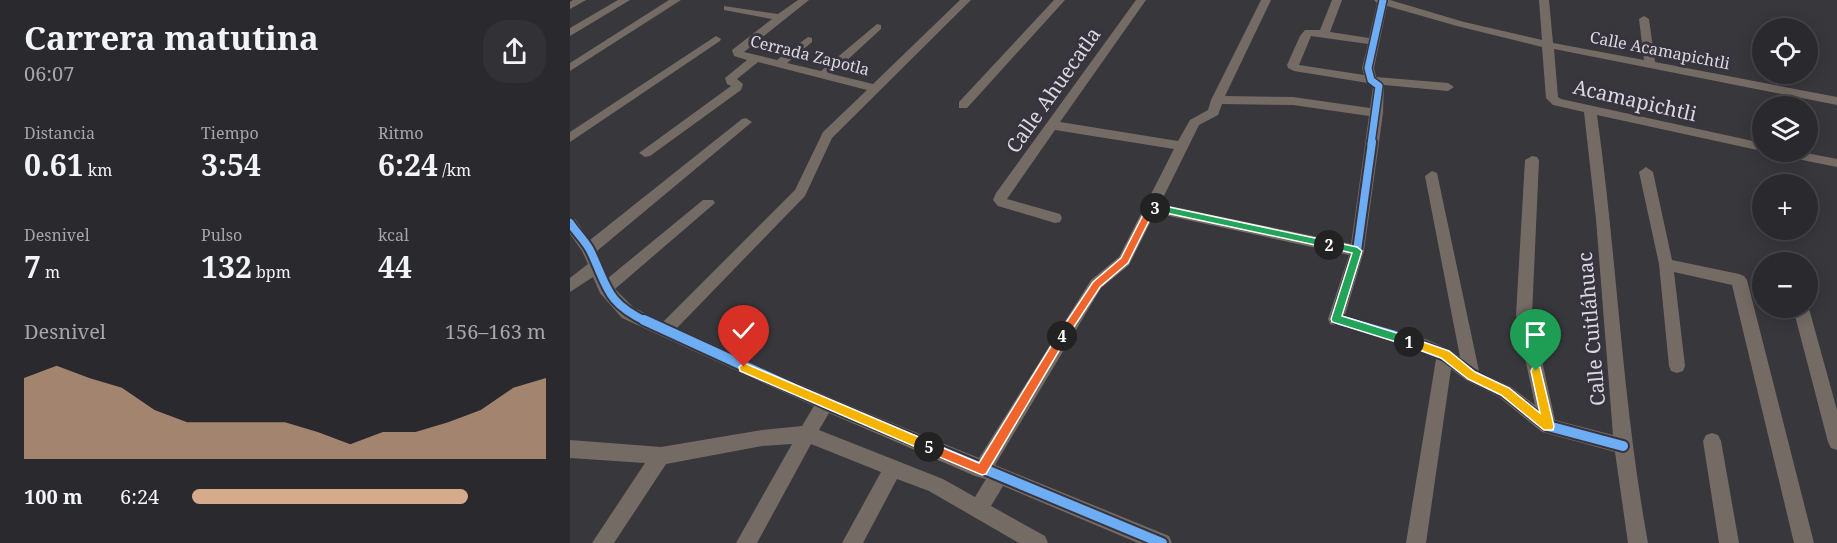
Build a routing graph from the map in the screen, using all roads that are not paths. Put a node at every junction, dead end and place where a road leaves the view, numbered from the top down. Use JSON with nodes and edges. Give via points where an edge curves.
{"nodes":[{"id":1,"x":581,"y":0,"type":"edge"},
{"id":2,"x":625,"y":0,"type":"edge"},
{"id":3,"x":676,"y":0,"type":"edge"},
{"id":4,"x":804,"y":0,"type":"edge"},
{"id":5,"x":966,"y":0,"type":"edge"},
{"id":6,"x":1060,"y":0,"type":"edge"},
{"id":7,"x":1141,"y":0,"type":"edge"},
{"id":8,"x":1266,"y":0,"type":"edge"},
{"id":9,"x":1337,"y":0,"type":"edge"},
{"id":10,"x":1381,"y":0,"type":"edge"},
{"id":11,"x":1544,"y":0,"type":"edge"},
{"id":12,"x":570,"y":6,"type":"edge"},
{"id":13,"x":728,"y":8,"type":"dead end"},
{"id":14,"x":781,"y":18,"type":"junction"},
{"id":15,"x":1644,"y":19,"type":"dead end"},
{"id":16,"x":877,"y":27,"type":"dead end"},
{"id":17,"x":570,"y":33,"type":"edge"},
{"id":18,"x":1324,"y":33,"type":"junction"},
{"id":19,"x":716,"y":39,"type":"dead end"},
{"id":20,"x":808,"y":40,"type":"dead end"},
{"id":21,"x":1373,"y":42,"type":"junction"},
{"id":22,"x":1548,"y":45,"type":"junction"},
{"id":23,"x":755,"y":59,"type":"junction"},
{"id":24,"x":778,"y":65,"type":"junction"},
{"id":25,"x":1650,"y":66,"type":"junction"},
{"id":26,"x":570,"y":68,"type":"edge"},
{"id":27,"x":823,"y":76,"type":"junction"},
{"id":28,"x":1371,"y":80,"type":"junction"},
{"id":29,"x":1448,"y":87,"type":"dead end"},
{"id":30,"x":875,"y":88,"type":"junction"},
{"id":31,"x":1217,"y":100,"type":"junction"},
{"id":32,"x":1837,"y":101,"type":"edge"},
{"id":33,"x":963,"y":105,"type":"dead end"},
{"id":34,"x":1590,"y":111,"type":"junction"},
{"id":35,"x":1377,"y":113,"type":"junction"},
{"id":36,"x":746,"y":122,"type":"dead end"},
{"id":37,"x":1052,"y":125,"type":"junction"},
{"id":38,"x":570,"y":138,"type":"edge"},
{"id":39,"x":1752,"y":145,"type":"edge"},
{"id":40,"x":1182,"y":146,"type":"junction"},
{"id":41,"x":645,"y":153,"type":"dead end"},
{"id":42,"x":1818,"y":159,"type":"edge"},
{"id":43,"x":1532,"y":160,"type":"dead end"},
{"id":44,"x":1837,"y":163,"type":"edge"},
{"id":45,"x":1646,"y":172,"type":"dead end"},
{"id":46,"x":1432,"y":176,"type":"dead end"},
{"id":47,"x":708,"y":203,"type":"dead end"},
{"id":48,"x":1151,"y":207,"type":"junction"},
{"id":49,"x":1055,"y":218,"type":"dead end"},
{"id":50,"x":570,"y":223,"type":"edge"},
{"id":51,"x":589,"y":249,"type":"junction"},
{"id":52,"x":1357,"y":251,"type":"junction"},
{"id":53,"x":1666,"y":264,"type":"junction"},
{"id":54,"x":597,"y":265,"type":"junction"},
{"id":55,"x":570,"y":286,"type":"edge"},
{"id":56,"x":605,"y":289,"type":"junction"},
{"id":57,"x":1804,"y":318,"type":"edge"},
{"id":58,"x":664,"y":331,"type":"junction"},
{"id":59,"x":1445,"y":355,"type":"junction"},
{"id":60,"x":1677,"y":366,"type":"dead end"},
{"id":61,"x":1472,"y":375,"type":"junction"},
{"id":62,"x":825,"y":403,"type":"junction"},
{"id":63,"x":1548,"y":426,"type":"junction"},
{"id":64,"x":807,"y":434,"type":"junction"},
{"id":65,"x":1712,"y":441,"type":"dead end"},
{"id":66,"x":1837,"y":442,"type":"edge"},
{"id":67,"x":1623,"y":446,"type":"junction"},
{"id":68,"x":570,"y":449,"type":"edge"},
{"id":69,"x":661,"y":456,"type":"junction"},
{"id":70,"x":893,"y":468,"type":"junction"},
{"id":71,"x":990,"y":473,"type":"junction"},
{"id":72,"x":978,"y":509,"type":"junction"},
{"id":73,"x":602,"y":543,"type":"edge"},
{"id":74,"x":746,"y":543,"type":"edge"},
{"id":75,"x":852,"y":543,"type":"edge"},
{"id":76,"x":1035,"y":543,"type":"edge"},
{"id":77,"x":1162,"y":543,"type":"edge"},
{"id":78,"x":1416,"y":543,"type":"edge"},
{"id":79,"x":1638,"y":543,"type":"edge"},
{"id":80,"x":1729,"y":543,"type":"edge"},
{"id":81,"x":1804,"y":543,"type":"edge"}],
"edges":[{"from":1,"to":12,"type":"street"},
{"from":2,"to":17,"type":"street"},
{"from":3,"to":26,"type":"street"},
{"from":4,"to":14,"type":"street"},
{"from":5,"to":30,"type":"street"},
{"from":6,"to":33,"type":"street"},
{"from":7,"to":37,"type":"street","name":"Calle Ahuecatla"},
{"from":8,"to":31,"type":"street"},
{"from":9,"to":18,"type":"street"},
{"from":10,"to":21,"type":"street"},
{"from":10,"to":22,"type":"street","name":"Calle Acamapichtli"},
{"from":11,"to":22,"type":"street"},
{"from":13,"to":14,"type":"street"},
{"from":14,"to":23,"type":"street","name":"Cerrada Zapotla","via":[[738,50],[738,54]]},
{"from":15,"to":25,"type":"street"},
{"from":16,"to":27,"type":"street"},
{"from":18,"to":21,"type":"street"},
{"from":18,"to":28,"type":"street","via":[[1309,32],[1305,36],[1294,68]]},
{"from":19,"to":38,"type":"street"},
{"from":20,"to":24,"type":"street"},
{"from":21,"to":28,"type":"street","via":[[1368,68]]},
{"from":22,"to":25,"type":"street","name":"Calle Acamapichtli"},
{"from":22,"to":34,"type":"street","name":"Acamapichtli","via":[[1552,98]]},
{"from":23,"to":24,"type":"street","name":"Cerrada Zapotla"},
{"from":23,"to":41,"type":"street","via":[[731,78],[737,87]]},
{"from":24,"to":27,"type":"street","name":"Cerrada Zapotla"},
{"from":25,"to":32,"type":"street","name":"Calle Acamapichtli"},
{"from":27,"to":30,"type":"street","name":"Cerrada Zapotla"},
{"from":28,"to":29,"type":"street"},
{"from":28,"to":35,"type":"street","via":[[1379,86]]},
{"from":30,"to":58,"type":"street","via":[[827,135],[800,193]]},
{"from":31,"to":35,"type":"street","via":[[1293,101]]},
{"from":31,"to":40,"type":"street","via":[[1214,112],[1194,123]]},
{"from":34,"to":39,"type":"street","name":"Acamapichtli"},
{"from":34,"to":67,"type":"street","name":"Calle Cuitláhuac","via":[[1598,159]]},
{"from":35,"to":52,"type":"street"},
{"from":36,"to":51,"type":"street"},
{"from":37,"to":40,"type":"street"},
{"from":37,"to":49,"type":"street","name":"Calle Ahuecatla","via":[[1000,200]]},
{"from":40,"to":48,"type":"street"},
{"from":42,"to":44,"type":"street"},
{"from":43,"to":63,"type":"street","via":[[1524,315]]},
{"from":45,"to":53,"type":"street"},
{"from":46,"to":61,"type":"street"},
{"from":47,"to":56,"type":"street"},
{"from":48,"to":52,"type":"street"},
{"from":48,"to":71,"type":"street","via":[[1124,261],[1096,284],[1077,312]]},
{"from":50,"to":51,"type":"street"},
{"from":51,"to":54,"type":"street"},
{"from":52,"to":59,"type":"street","via":[[1336,319]]},
{"from":53,"to":60,"type":"street"},
{"from":53,"to":81,"type":"street","via":[[1739,280]]},
{"from":54,"to":55,"type":"street"},
{"from":54,"to":56,"type":"street"},
{"from":56,"to":58,"type":"street","via":[[628,313]]},
{"from":57,"to":66,"type":"street"},
{"from":58,"to":62,"type":"street"},
{"from":59,"to":61,"type":"street"},
{"from":59,"to":78,"type":"street"},
{"from":61,"to":63,"type":"street","via":[[1505,392]]},
{"from":62,"to":64,"type":"street"},
{"from":62,"to":71,"type":"street"},
{"from":63,"to":67,"type":"street"},
{"from":64,"to":69,"type":"street"},
{"from":64,"to":70,"type":"street"},
{"from":64,"to":74,"type":"street"},
{"from":65,"to":80,"type":"street"},
{"from":67,"to":79,"type":"street","name":"Calle Cuitláhuac"},
{"from":68,"to":69,"type":"street"},
{"from":69,"to":73,"type":"street"},
{"from":70,"to":72,"type":"street","via":[[936,485]]},
{"from":70,"to":75,"type":"street"},
{"from":71,"to":72,"type":"street"},
{"from":71,"to":77,"type":"street"},
{"from":72,"to":76,"type":"street"}]}
